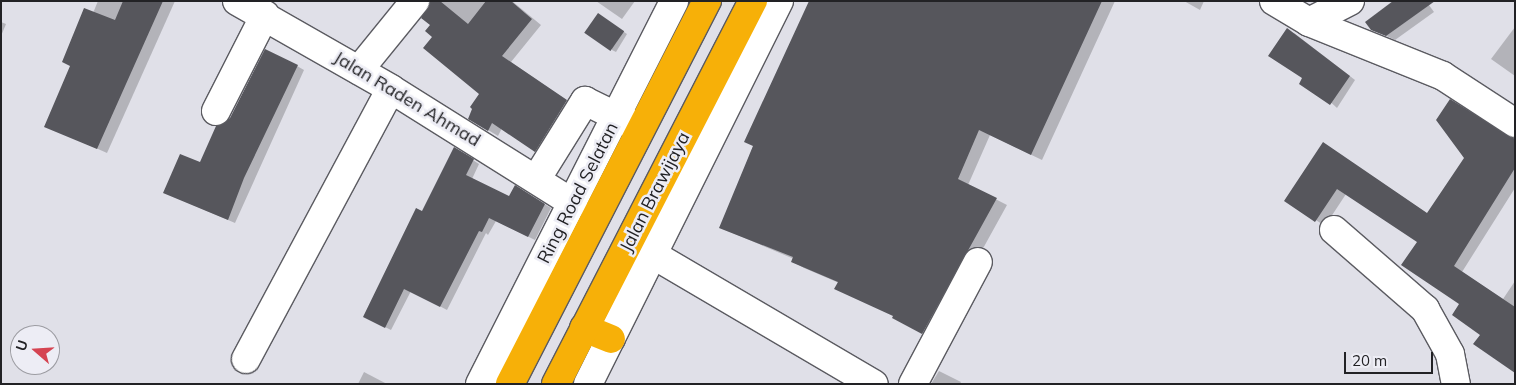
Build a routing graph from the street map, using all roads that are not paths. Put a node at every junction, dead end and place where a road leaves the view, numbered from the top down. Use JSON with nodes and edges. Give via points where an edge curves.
{"nodes":[{"id":1,"x":237,"y":1,"type":"edge"},
{"id":2,"x":415,"y":1,"type":"edge"},
{"id":3,"x":674,"y":1,"type":"edge"},
{"id":4,"x":706,"y":1,"type":"edge"},
{"id":5,"x":753,"y":1,"type":"edge"},
{"id":6,"x":779,"y":1,"type":"edge"},
{"id":7,"x":1274,"y":1,"type":"edge"},
{"id":8,"x":1350,"y":1,"type":"edge"},
{"id":9,"x":265,"y":16,"type":"junction"},
{"id":10,"x":1309,"y":22,"type":"junction"},
{"id":11,"x":359,"y":70,"type":"junction"},
{"id":12,"x":391,"y":88,"type":"junction"},
{"id":13,"x":216,"y":111,"type":"dead end"},
{"id":14,"x":617,"y":116,"type":"junction"},
{"id":15,"x":1515,"y":123,"type":"edge"},
{"id":16,"x":641,"y":128,"type":"junction"},
{"id":17,"x":538,"y":178,"type":"junction"},
{"id":18,"x":573,"y":203,"type":"junction"},
{"id":19,"x":1334,"y":230,"type":"dead end"},
{"id":20,"x":652,"y":254,"type":"junction"},
{"id":21,"x":978,"y":262,"type":"dead end"},
{"id":22,"x":584,"y":328,"type":"junction"},
{"id":23,"x":611,"y":339,"type":"junction"},
{"id":24,"x":246,"y":359,"type":"dead end"},
{"id":25,"x":480,"y":384,"type":"edge"},
{"id":26,"x":510,"y":384,"type":"edge"},
{"id":27,"x":556,"y":384,"type":"edge"},
{"id":28,"x":588,"y":384,"type":"edge"},
{"id":29,"x":874,"y":384,"type":"edge"},
{"id":30,"x":912,"y":384,"type":"edge"},
{"id":31,"x":1456,"y":384,"type":"edge"}],
"edges":[{"from":1,"to":9,"type":"street","name":"Jalan Raden Ahmad"},
{"from":2,"to":11,"type":"street"},
{"from":3,"to":14,"type":"street","name":"Ring Road Selatan"},
{"from":4,"to":16,"type":"highway"},
{"from":5,"to":22,"type":"highway","name":"Jalan Brawijaya"},
{"from":6,"to":20,"type":"street"},
{"from":7,"to":10,"type":"street"},
{"from":8,"to":10,"type":"street"},
{"from":9,"to":11,"type":"street","name":"Jalan Raden Ahmad"},
{"from":9,"to":13,"type":"street"},
{"from":10,"to":15,"type":"street","via":[[1443,76]]},
{"from":11,"to":12,"type":"street","name":"Jalan Raden Ahmad"},
{"from":12,"to":17,"type":"street","name":"Jalan Raden Ahmad"},
{"from":12,"to":24,"type":"street"},
{"from":14,"to":16,"type":"street"},
{"from":14,"to":17,"type":"street","via":[[589,102],[582,103]]},
{"from":14,"to":18,"type":"street","name":"Ring Road Selatan"},
{"from":16,"to":26,"type":"highway"},
{"from":17,"to":18,"type":"street","name":"Jalan Raden Ahmad"},
{"from":18,"to":25,"type":"street","name":"Ring Road Selatan"},
{"from":19,"to":31,"type":"street","via":[[1425,309],[1450,354]]},
{"from":20,"to":23,"type":"street"},
{"from":20,"to":29,"type":"street"},
{"from":21,"to":30,"type":"street"},
{"from":22,"to":23,"type":"highway"},
{"from":22,"to":27,"type":"highway","name":"Jalan Brawijaya"},
{"from":23,"to":28,"type":"street"}]}
